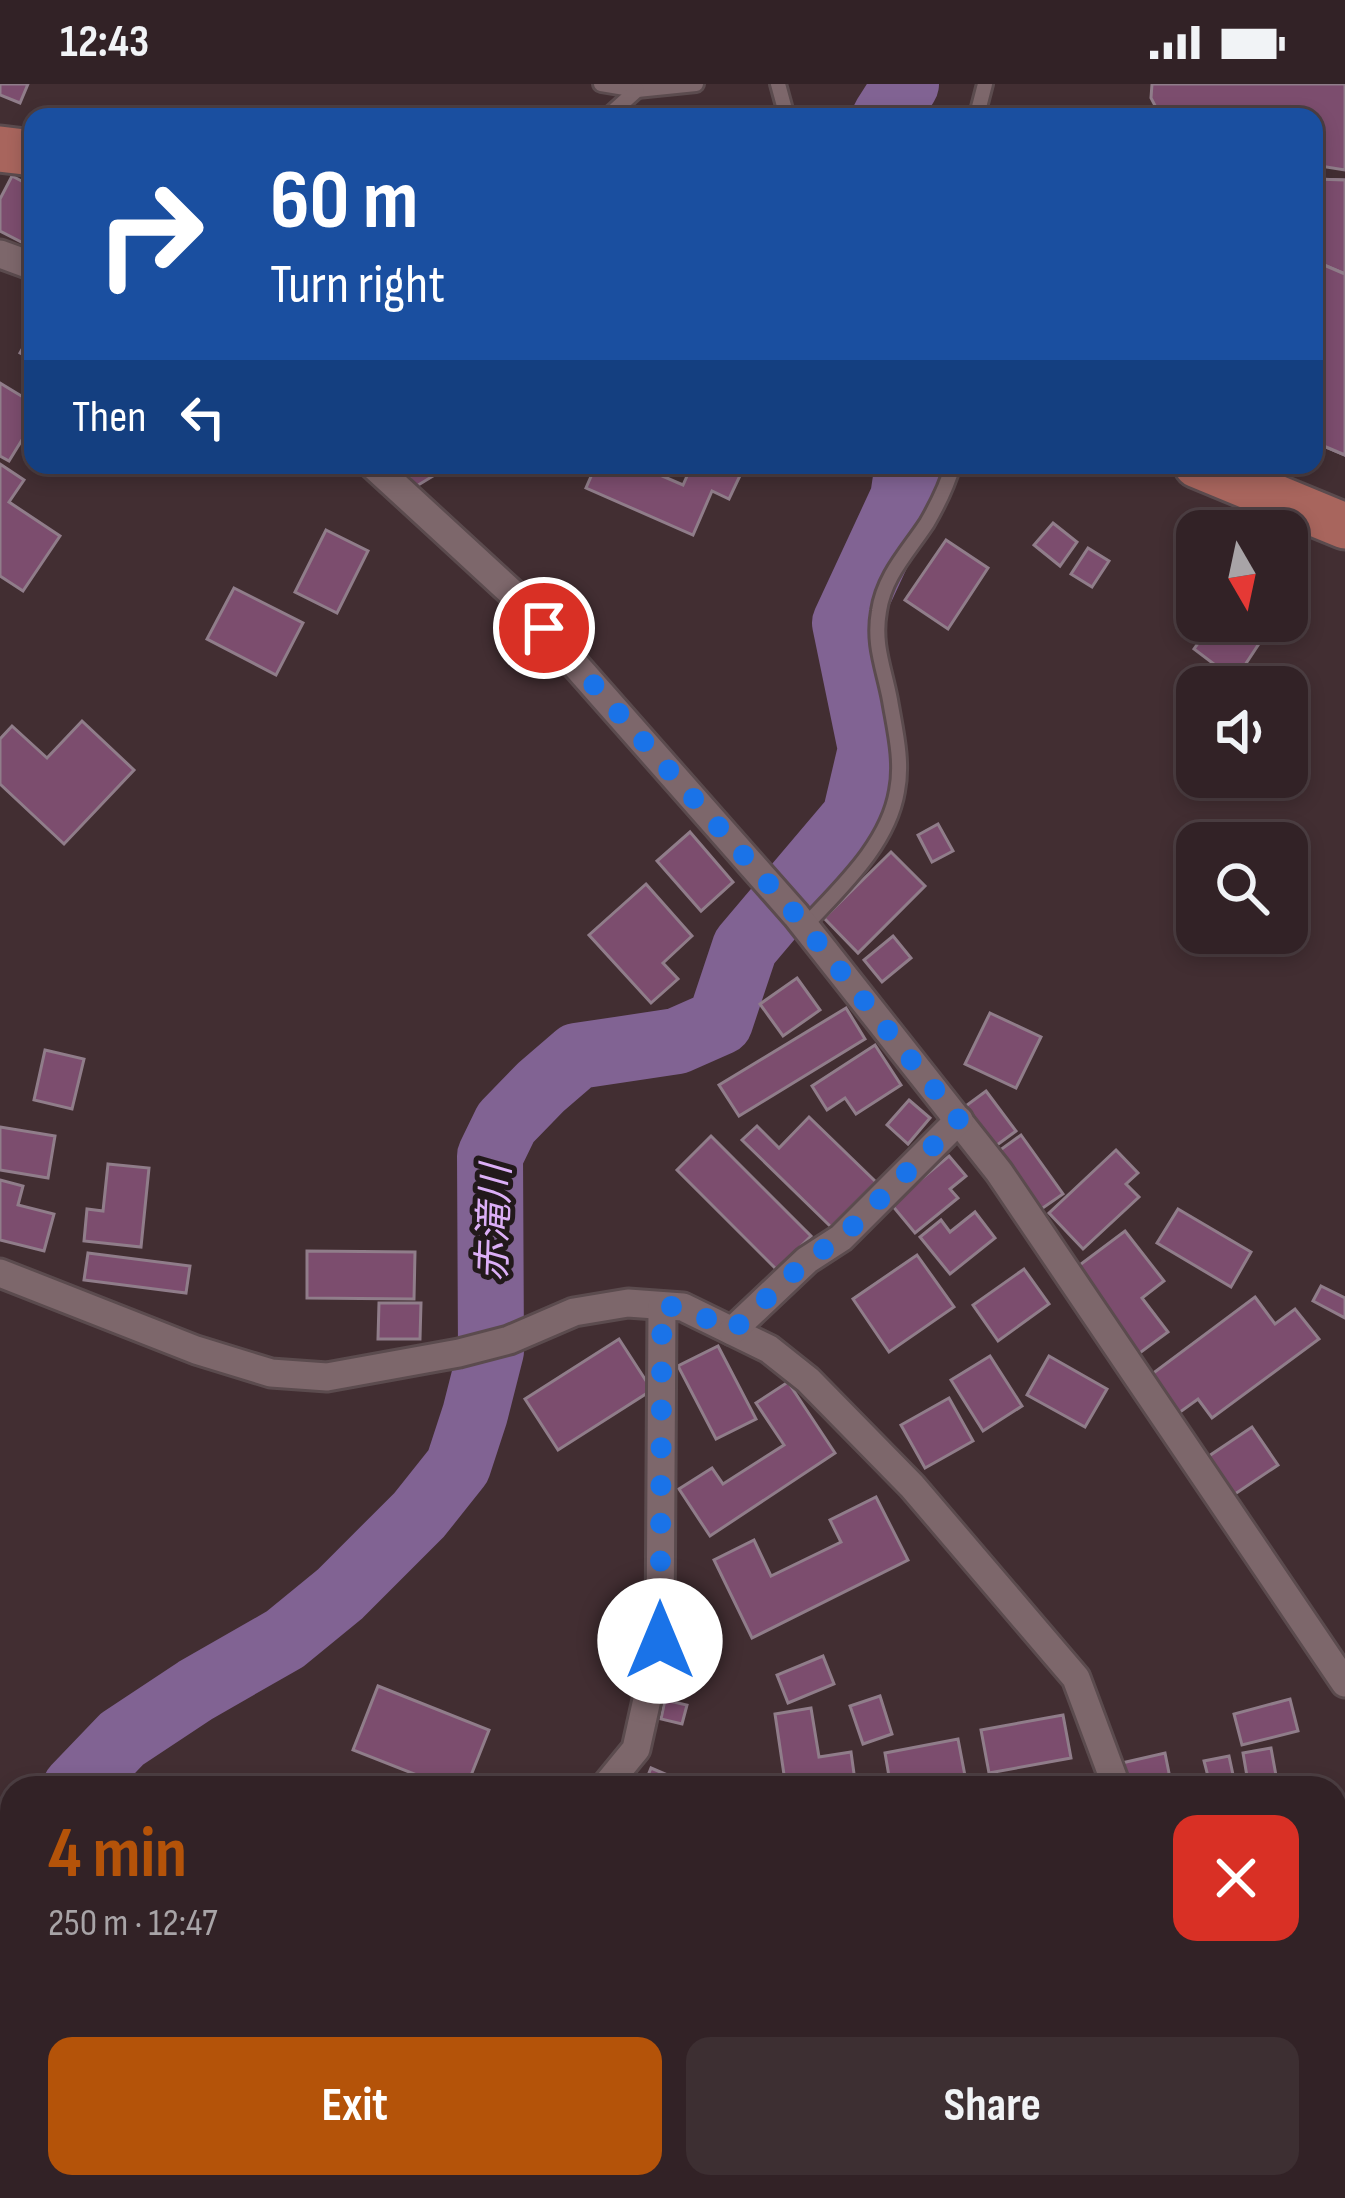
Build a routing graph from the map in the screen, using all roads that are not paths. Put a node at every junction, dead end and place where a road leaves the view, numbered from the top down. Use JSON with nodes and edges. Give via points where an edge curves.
{"nodes":[{"id":1,"x":601,"y":84,"type":"edge"},
{"id":2,"x":696,"y":84,"type":"edge"},
{"id":3,"x":637,"y":90,"type":"junction"},
{"id":4,"x":617,"y":108,"type":"edge"},
{"id":5,"x":383,"y":474,"type":"edge"},
{"id":6,"x":950,"y":474,"type":"edge"},
{"id":7,"x":1219,"y":474,"type":"edge"},
{"id":8,"x":1345,"y":526,"type":"edge"},
{"id":9,"x":801,"y":921,"type":"junction"},
{"id":10,"x":959,"y":1120,"type":"junction"},
{"id":11,"x":0,"y":1273,"type":"edge"},
{"id":12,"x":662,"y":1306,"type":"junction"},
{"id":13,"x":732,"y":1331,"type":"junction"},
{"id":14,"x":1345,"y":1683,"type":"edge"},
{"id":15,"x":614,"y":1776,"type":"edge"},
{"id":16,"x":1113,"y":1776,"type":"edge"}],
"edges":[{"from":1,"to":3,"type":"lane"},
{"from":2,"to":3,"type":"lane"},
{"from":3,"to":4,"type":"lane"},
{"from":5,"to":9,"type":"street","via":[[512,593]]},
{"from":6,"to":9,"type":"lane","via":[[879,606],[876,644],[899,749],[897,793],[859,867]]},
{"from":7,"to":8,"type":"main road"},
{"from":9,"to":10,"type":"street"},
{"from":10,"to":13,"type":"street","via":[[841,1238]]},
{"from":10,"to":14,"type":"street"},
{"from":11,"to":12,"type":"street","via":[[196,1351],[327,1377],[509,1340],[574,1312]]},
{"from":12,"to":13,"type":"street","via":[[683,1307]]},
{"from":12,"to":15,"type":"street","via":[[660,1641],[636,1749]]},
{"from":13,"to":16,"type":"street","via":[[770,1349],[912,1486],[1076,1678]]}]}
